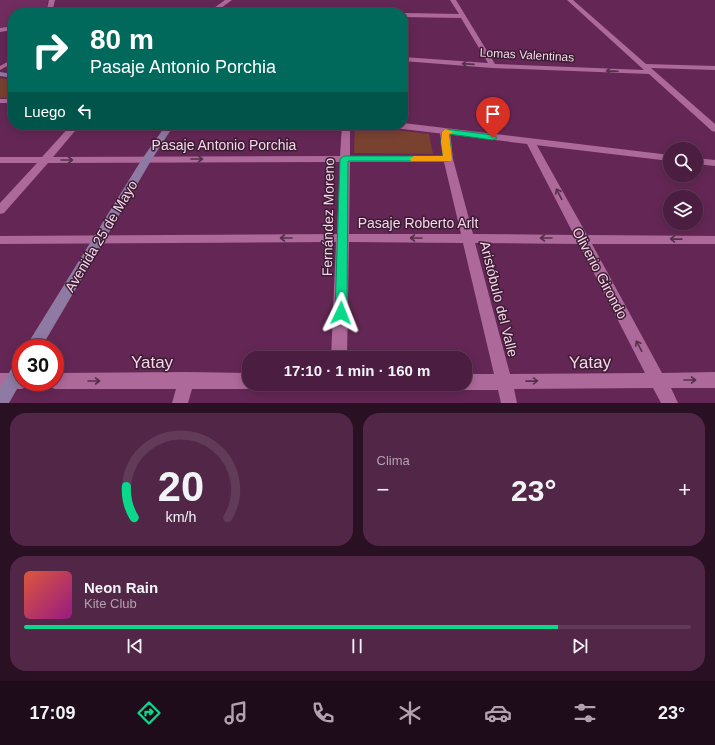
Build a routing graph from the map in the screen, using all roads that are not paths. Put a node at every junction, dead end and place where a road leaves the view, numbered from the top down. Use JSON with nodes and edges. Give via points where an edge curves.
{"nodes":[{"id":1,"x":229,"y":0,"type":"edge"},
{"id":2,"x":453,"y":0,"type":"edge"},
{"id":3,"x":570,"y":0,"type":"edge"},
{"id":4,"x":217,"y":8,"type":"edge"},
{"id":5,"x":408,"y":15,"type":"edge"},
{"id":6,"x":463,"y":16,"type":"junction"},
{"id":7,"x":408,"y":59,"type":"edge"},
{"id":8,"x":492,"y":66,"type":"junction"},
{"id":9,"x":644,"y":66,"type":"junction"},
{"id":10,"x":715,"y":68,"type":"edge"},
{"id":11,"x":651,"y":72,"type":"junction"},
{"id":12,"x":408,"y":127,"type":"edge"},
{"id":13,"x":715,"y":129,"type":"edge"},
{"id":14,"x":72,"y":130,"type":"edge"},
{"id":15,"x":167,"y":130,"type":"edge"},
{"id":16,"x":346,"y":130,"type":"edge"},
{"id":17,"x":445,"y":132,"type":"junction"},
{"id":18,"x":531,"y":142,"type":"junction"},
{"id":19,"x":663,"y":157,"type":"edge"},
{"id":20,"x":147,"y":159,"type":"junction"},
{"id":21,"x":344,"y":159,"type":"junction"},
{"id":22,"x":448,"y":159,"type":"junction"},
{"id":23,"x":0,"y":160,"type":"edge"},
{"id":24,"x":45,"y":160,"type":"junction"},
{"id":25,"x":703,"y":162,"type":"edge"},
{"id":26,"x":715,"y":163,"type":"edge"},
{"id":27,"x":0,"y":210,"type":"edge"},
{"id":28,"x":343,"y":238,"type":"junction"},
{"id":29,"x":467,"y":238,"type":"junction"},
{"id":30,"x":582,"y":238,"type":"junction"},
{"id":31,"x":0,"y":240,"type":"edge"},
{"id":32,"x":99,"y":240,"type":"junction"},
{"id":33,"x":715,"y":240,"type":"edge"},
{"id":34,"x":38,"y":339,"type":"edge"},
{"id":35,"x":339,"y":351,"type":"edge"},
{"id":36,"x":187,"y":380,"type":"junction"},
{"id":37,"x":658,"y":380,"type":"junction"},
{"id":38,"x":715,"y":380,"type":"edge"},
{"id":39,"x":12,"y":381,"type":"edge"},
{"id":40,"x":64,"y":381,"type":"edge"},
{"id":41,"x":242,"y":381,"type":"edge"},
{"id":42,"x":472,"y":382,"type":"edge"},
{"id":43,"x":504,"y":382,"type":"junction"},
{"id":44,"x":0,"y":402,"type":"edge"},
{"id":45,"x":180,"y":403,"type":"edge"},
{"id":46,"x":509,"y":403,"type":"edge"},
{"id":47,"x":670,"y":403,"type":"edge"}],
"edges":[{"from":1,"to":4,"type":"street"},
{"from":2,"to":6,"type":"street"},
{"from":3,"to":9,"type":"street"},
{"from":5,"to":6,"type":"street"},
{"from":6,"to":8,"type":"street"},
{"from":8,"to":7,"type":"street","name":"Lomas Valentinas","one_way":true},
{"from":11,"to":8,"type":"street","name":"Lomas Valentinas","one_way":true},
{"from":9,"to":10,"type":"street"},
{"from":9,"to":11,"type":"street"},
{"from":11,"to":13,"type":"street"},
{"from":12,"to":17,"type":"street"},
{"from":14,"to":24,"type":"street"},
{"from":15,"to":20,"type":"main road","name":"Avenida 25 de Mayo"},
{"from":16,"to":21,"type":"street","name":"Fernández Moreno"},
{"from":17,"to":18,"type":"street"},
{"from":17,"to":22,"type":"street","name":"Aristóbulo del Valle"},
{"from":18,"to":19,"type":"street"},
{"from":30,"to":18,"type":"street","name":"Oliverio Girondo","one_way":true},
{"from":20,"to":21,"type":"street","name":"Pasaje Antonio Porchia","one_way":true},
{"from":24,"to":20,"type":"street","name":"Pasaje Antonio Porchia","one_way":true},
{"from":20,"to":32,"type":"main road","name":"Avenida 25 de Mayo"},
{"from":21,"to":22,"type":"street","name":"Pasaje Antonio Porchia"},
{"from":21,"to":28,"type":"street","name":"Fernández Moreno"},
{"from":22,"to":29,"type":"street","name":"Aristóbulo del Valle"},
{"from":23,"to":24,"type":"street","name":"Pasaje Antonio Porchia"},
{"from":24,"to":27,"type":"street"},
{"from":25,"to":26,"type":"street"},
{"from":29,"to":28,"type":"street","name":"Pasaje Roberto Arlt","one_way":true},
{"from":28,"to":32,"type":"street","name":"Pasaje Roberto Arlt","one_way":true},
{"from":28,"to":35,"type":"street","name":"Fernández Moreno"},
{"from":30,"to":29,"type":"street","name":"Pasaje Roberto Arlt","one_way":true},
{"from":29,"to":43,"type":"street","name":"Aristóbulo del Valle"},
{"from":33,"to":30,"type":"street","name":"Pasaje Roberto Arlt","one_way":true},
{"from":37,"to":30,"type":"street","name":"Oliverio Girondo","one_way":true},
{"from":31,"to":32,"type":"street","name":"Pasaje Roberto Arlt"},
{"from":32,"to":34,"type":"main road","name":"Avenida 25 de Mayo"},
{"from":40,"to":36,"type":"street","name":"Yatay","one_way":true},
{"from":36,"to":41,"type":"street","name":"Yatay"},
{"from":36,"to":45,"type":"street"},
{"from":37,"to":38,"type":"street","name":"Yatay","one_way":true},
{"from":43,"to":37,"type":"street","name":"Yatay","one_way":true},
{"from":37,"to":47,"type":"street","name":"Oliverio Girondo"},
{"from":39,"to":44,"type":"main road"},
{"from":42,"to":43,"type":"street","name":"Yatay"},
{"from":43,"to":46,"type":"street","name":"Aristóbulo del Valle"}]}
